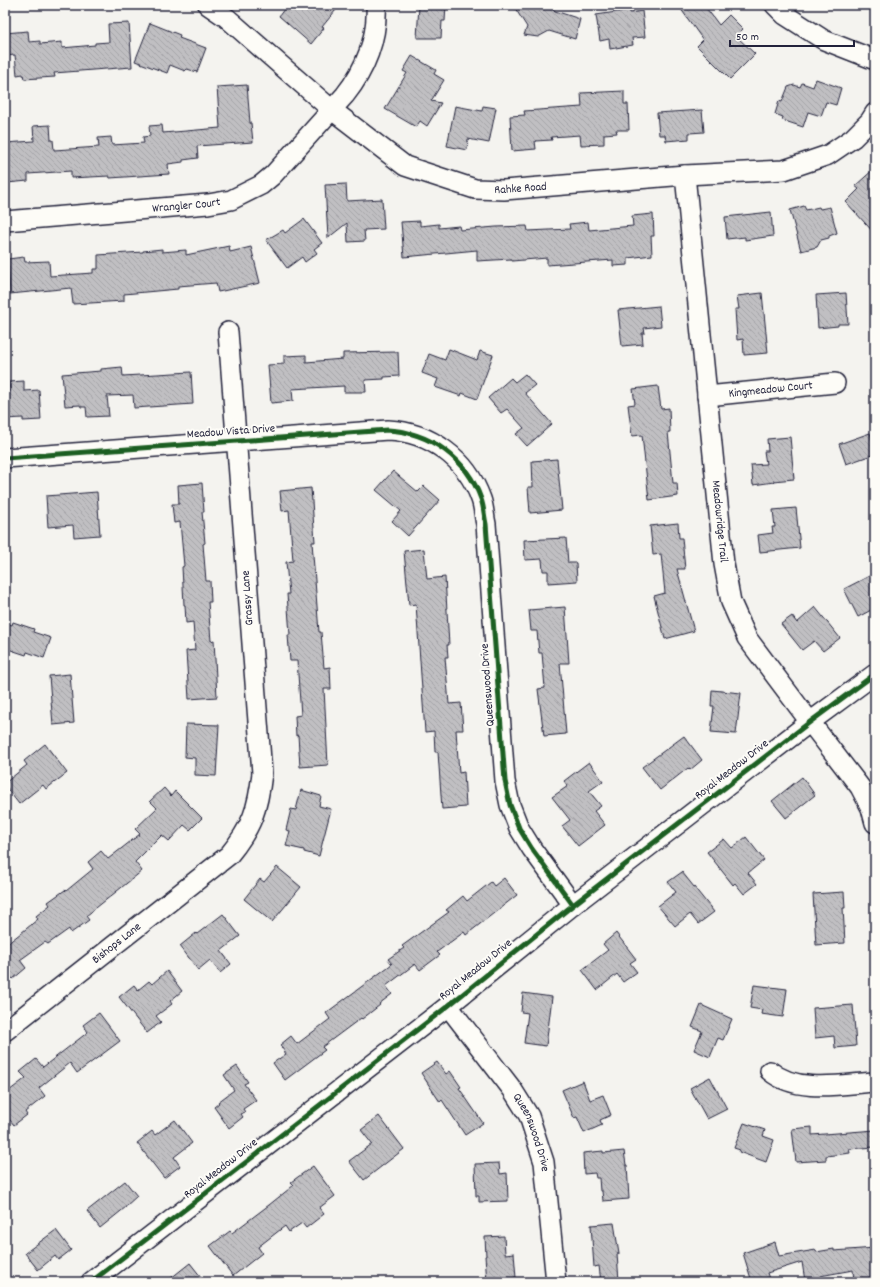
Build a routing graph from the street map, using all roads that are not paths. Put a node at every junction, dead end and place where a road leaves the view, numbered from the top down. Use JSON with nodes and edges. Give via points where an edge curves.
{"nodes":[{"id":1,"x":208,"y":5,"type":"edge"},
{"id":2,"x":376,"y":5,"type":"edge"},
{"id":3,"x":775,"y":5,"type":"edge"},
{"id":4,"x":875,"y":60,"type":"edge"},
{"id":5,"x":332,"y":110,"type":"junction"},
{"id":6,"x":875,"y":113,"type":"edge"},
{"id":7,"x":685,"y":175,"type":"junction"},
{"id":8,"x":5,"y":221,"type":"edge"},
{"id":9,"x":228,"y":332,"type":"dead end"},
{"id":10,"x":835,"y":383,"type":"dead end"},
{"id":11,"x":707,"y":396,"type":"junction"},
{"id":12,"x":236,"y":442,"type":"junction"},
{"id":13,"x":452,"y":455,"type":"joint"},
{"id":14,"x":5,"y":458,"type":"edge"},
{"id":15,"x":875,"y":674,"type":"edge"},
{"id":16,"x":810,"y":722,"type":"junction"},
{"id":17,"x":875,"y":823,"type":"edge"},
{"id":18,"x":229,"y":856,"type":"joint"},
{"id":19,"x":573,"y":905,"type":"junction"},
{"id":20,"x":448,"y":1006,"type":"junction"},
{"id":21,"x":5,"y":1031,"type":"edge"},
{"id":22,"x":770,"y":1071,"type":"dead end"},
{"id":23,"x":875,"y":1082,"type":"edge"},
{"id":24,"x":91,"y":1282,"type":"edge"},
{"id":25,"x":556,"y":1282,"type":"edge"}],
"edges":[{"from":1,"to":5,"type":"street","name":"Rahke Road","via":[[227,18]]},
{"from":2,"to":5,"type":"street","name":"Wrangler Court","via":[[373,40],[365,62],[354,83]]},
{"from":3,"to":4,"type":"street","via":[[785,15],[824,40]]},
{"from":5,"to":7,"type":"street","name":"Rahke Road","via":[[405,166],[475,189],[504,190]]},
{"from":5,"to":8,"type":"street","name":"Wrangler Court","via":[[273,176],[231,200]]},
{"from":6,"to":7,"type":"street","name":"Rahke Road","via":[[853,138],[828,156],[784,170]]},
{"from":7,"to":11,"type":"street","name":"Meadowridge Trail"},
{"from":9,"to":12,"type":"street","name":"Grassy Lane"},
{"from":10,"to":11,"type":"street","name":"Kingmeadow Court"},
{"from":11,"to":16,"type":"street","name":"Meadowridge Trail","via":[[724,564],[731,602],[747,638]]},
{"from":12,"to":13,"type":"street","name":"Meadow Vista Drive","via":[[395,431],[426,438]]},
{"from":12,"to":14,"type":"street","name":"Meadow Vista Drive"},
{"from":12,"to":18,"type":"street","name":"Grassy Lane","via":[[262,773],[253,818]]},
{"from":13,"to":19,"type":"street","name":"Queenswood Drive","via":[[472,479],[482,500],[486,524],[505,781],[510,805],[527,842]]},
{"from":15,"to":16,"type":"street","name":"Royal Meadow Drive"},
{"from":16,"to":17,"type":"street","name":"Meadowridge Trail","via":[[860,787],[872,808]]},
{"from":16,"to":19,"type":"street","name":"Royal Meadow Drive"},
{"from":18,"to":21,"type":"street","name":"Bishops Lane"},
{"from":19,"to":20,"type":"street","name":"Royal Meadow Drive"},
{"from":20,"to":24,"type":"street","name":"Royal Meadow Drive"},
{"from":20,"to":25,"type":"street","name":"Queenswood Drive","via":[[512,1089],[529,1116],[544,1162]]},
{"from":22,"to":23,"type":"street","via":[[790,1082],[812,1086]]}]}
